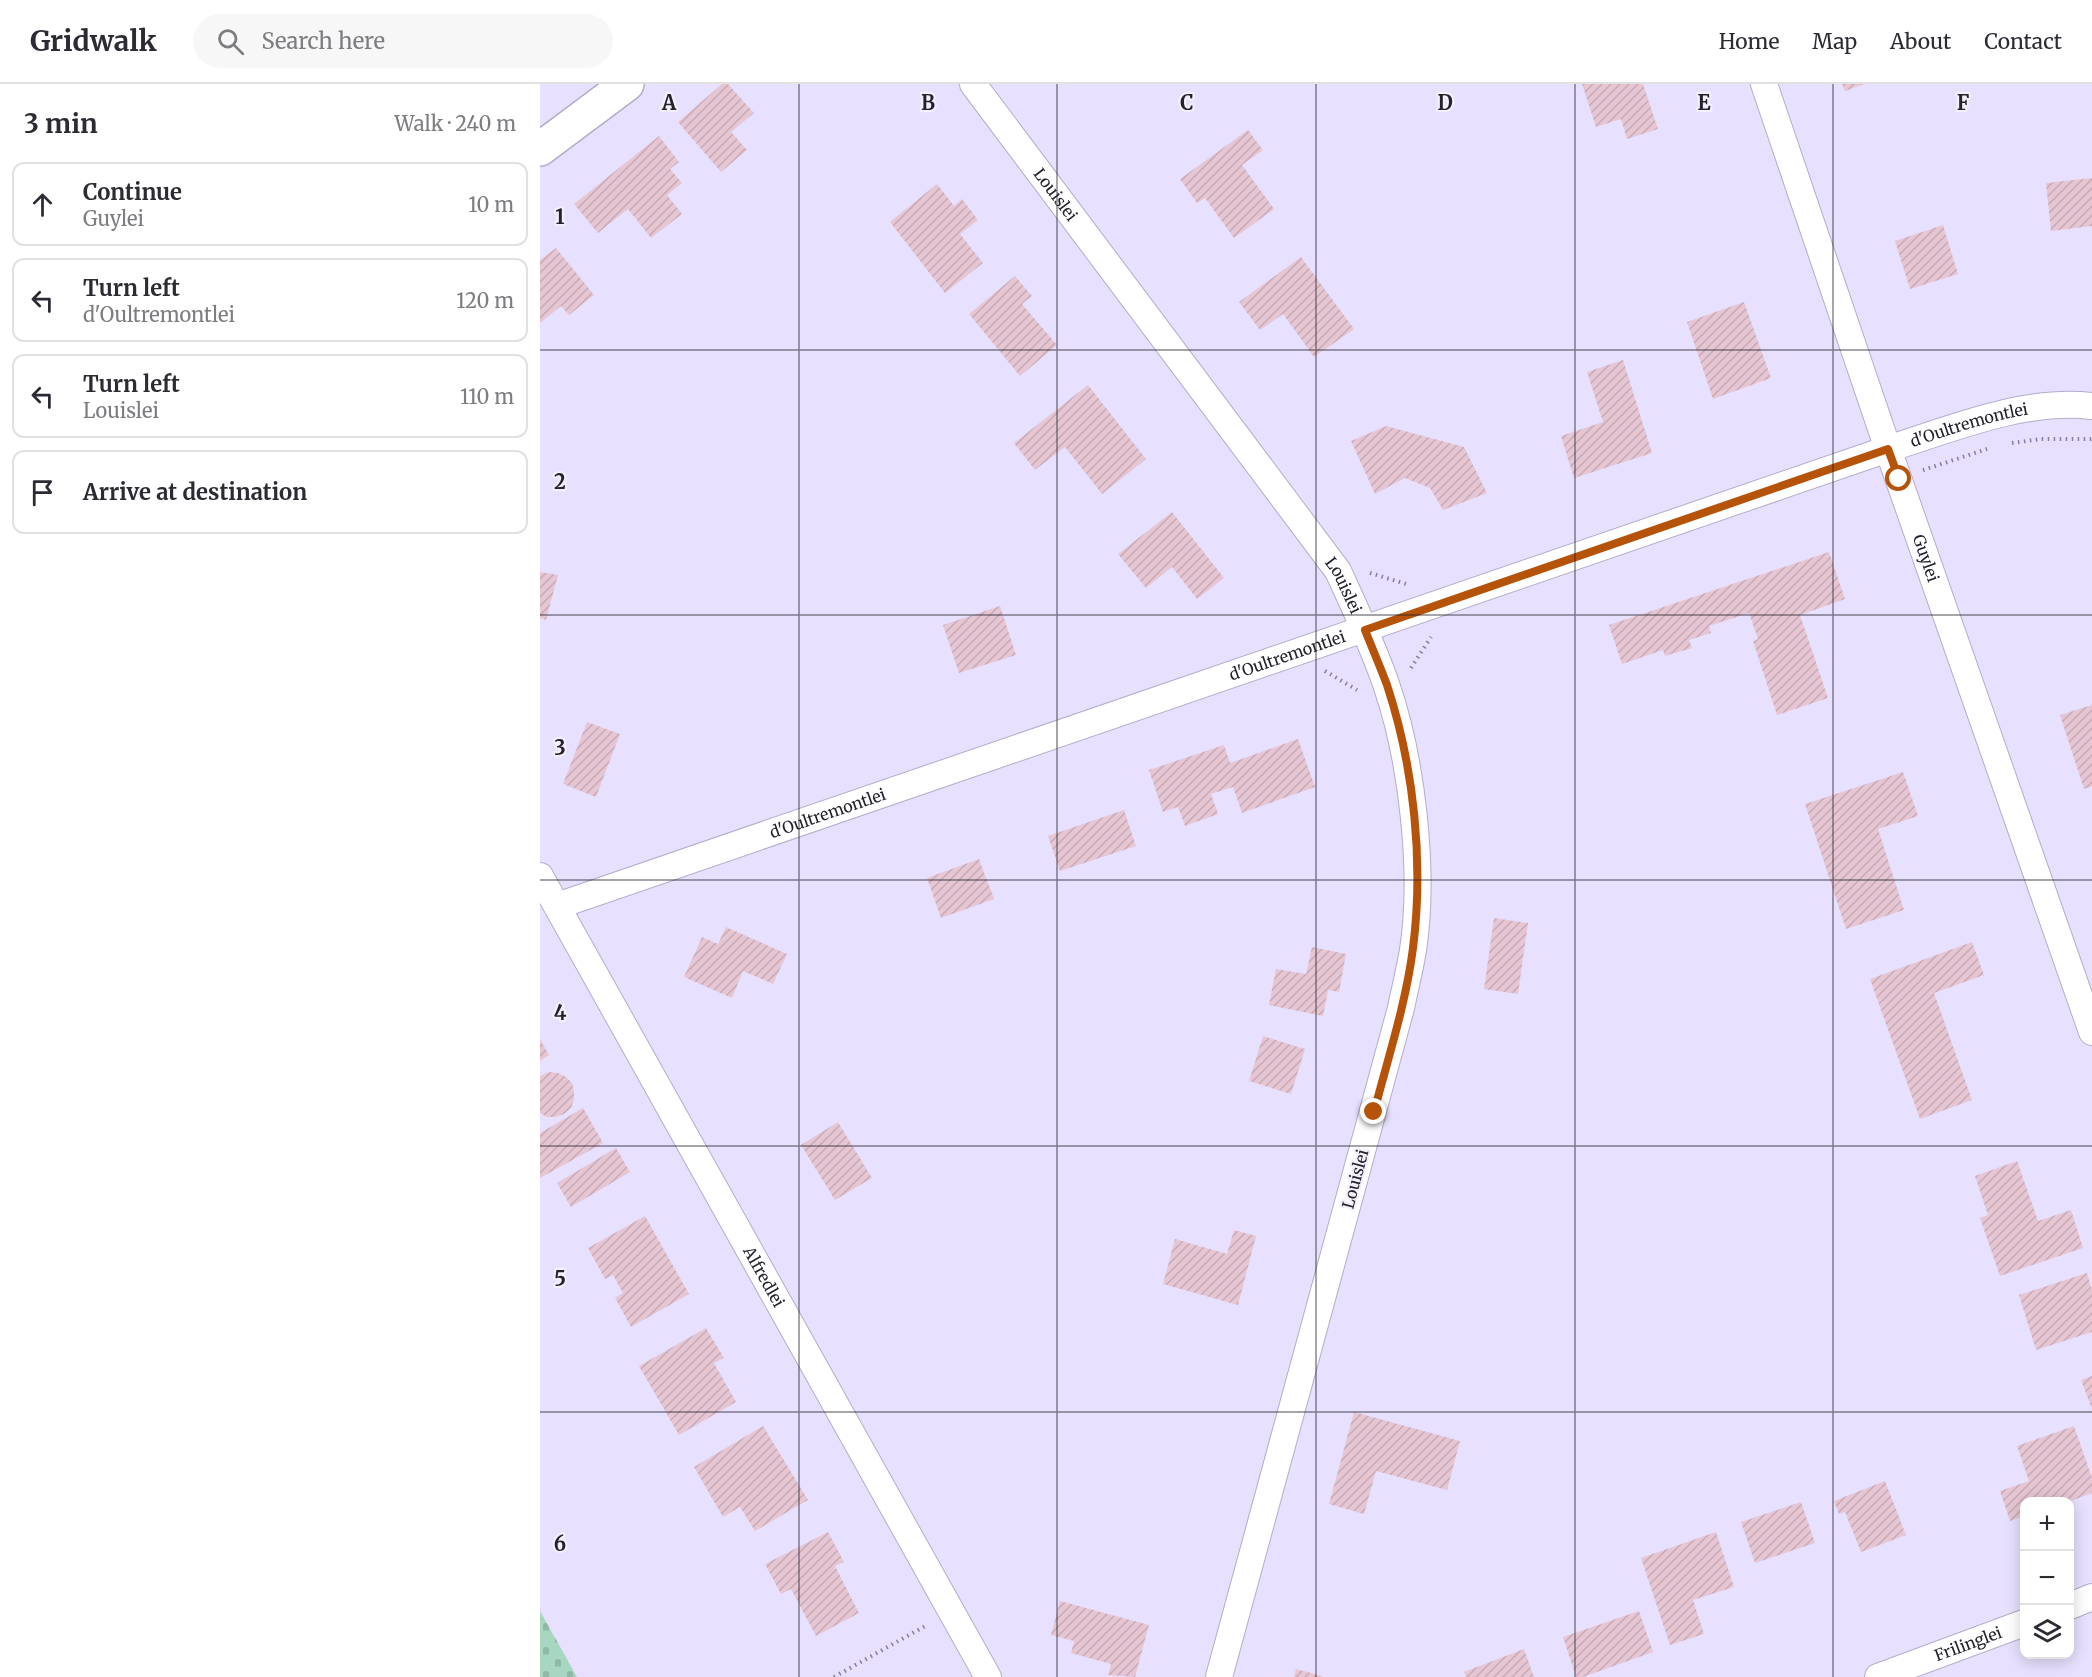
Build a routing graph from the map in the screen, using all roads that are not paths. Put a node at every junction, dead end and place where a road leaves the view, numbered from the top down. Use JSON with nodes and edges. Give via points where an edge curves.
{"nodes":[{"id":1,"x":627,"y":84,"type":"edge"},
{"id":2,"x":973,"y":84,"type":"edge"},
{"id":3,"x":1764,"y":84,"type":"edge"},
{"id":4,"x":540,"y":149,"type":"edge"},
{"id":5,"x":2092,"y":406,"type":"edge"},
{"id":6,"x":1888,"y":449,"type":"junction"},
{"id":7,"x":1365,"y":630,"type":"junction"},
{"id":8,"x":540,"y":876,"type":"edge"},
{"id":9,"x":557,"y":906,"type":"junction"},
{"id":10,"x":2092,"y":1032,"type":"edge"},
{"id":11,"x":2092,"y":1597,"type":"edge"},
{"id":12,"x":2072,"y":1605,"type":"edge"},
{"id":13,"x":2020,"y":1625,"type":"edge"},
{"id":14,"x":988,"y":1677,"type":"edge"},
{"id":15,"x":1219,"y":1677,"type":"edge"},
{"id":16,"x":1878,"y":1677,"type":"edge"}],
"edges":[{"from":1,"to":4,"type":"street"},
{"from":2,"to":7,"type":"street","name":"Louislei","via":[[1338,571]]},
{"from":3,"to":6,"type":"street","name":"Guylei"},
{"from":5,"to":6,"type":"street","name":"d'Oultremontlei","via":[[2027,408]]},
{"from":6,"to":7,"type":"street","name":"d'Oultremontlei"},
{"from":6,"to":10,"type":"street","name":"Guylei"},
{"from":7,"to":9,"type":"street","name":"d'Oultremontlei"},
{"from":7,"to":15,"type":"street","name":"Louislei","via":[[1388,689],[1409,782],[1417,892],[1413,948],[1374,1112]]},
{"from":8,"to":9,"type":"street","name":"Alfredlei"},
{"from":9,"to":14,"type":"street","name":"Alfredlei"},
{"from":11,"to":12,"type":"street"},
{"from":13,"to":16,"type":"street","name":"Frilinglei"}]}
